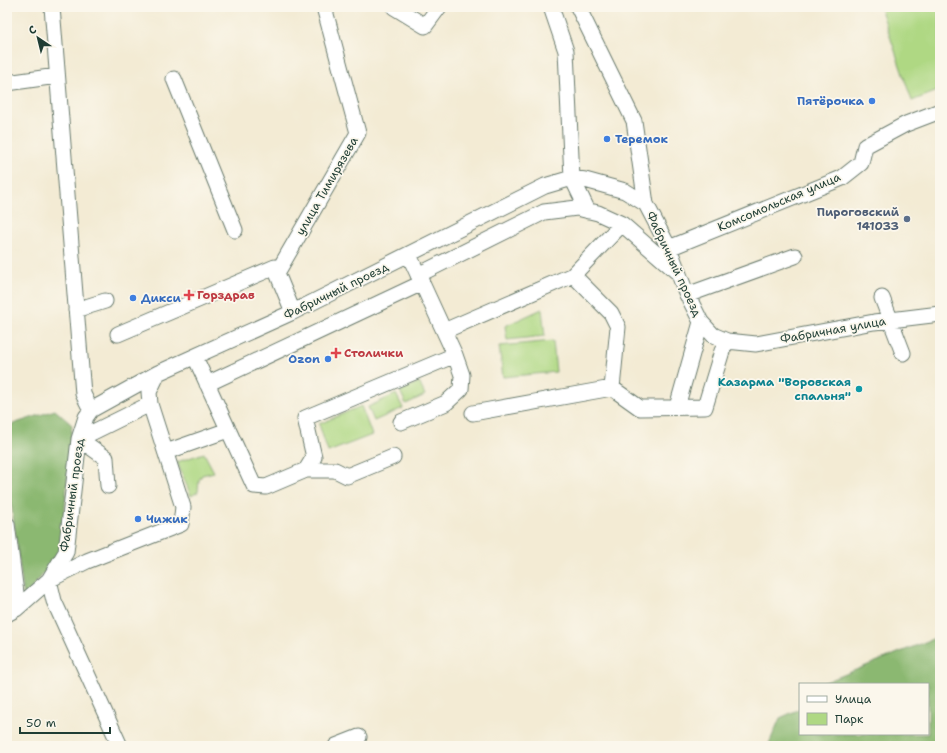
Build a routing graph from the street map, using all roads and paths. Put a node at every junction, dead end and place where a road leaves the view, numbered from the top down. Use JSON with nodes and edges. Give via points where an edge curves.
{"nodes":[{"id":1,"x":52,"y":7,"type":"edge"},
{"id":2,"x":324,"y":7,"type":"edge"},
{"id":3,"x":394,"y":7,"type":"edge"},
{"id":4,"x":439,"y":7,"type":"edge"},
{"id":5,"x":551,"y":7,"type":"edge"},
{"id":6,"x":578,"y":7,"type":"edge"},
{"id":7,"x":57,"y":76,"type":"junction"},
{"id":8,"x":174,"y":79,"type":"dead end"},
{"id":9,"x":7,"y":83,"type":"edge"},
{"id":10,"x":940,"y":111,"type":"edge"},
{"id":11,"x":572,"y":178,"type":"junction"},
{"id":12,"x":646,"y":204,"type":"junction"},
{"id":13,"x":588,"y":211,"type":"junction"},
{"id":14,"x":622,"y":224,"type":"junction"},
{"id":15,"x":235,"y":230,"type":"dead end"},
{"id":16,"x":669,"y":248,"type":"junction"},
{"id":17,"x":409,"y":255,"type":"junction"},
{"id":18,"x":795,"y":256,"type":"dead end"},
{"id":19,"x":275,"y":267,"type":"dead end"},
{"id":20,"x":679,"y":274,"type":"junction"},
{"id":21,"x":573,"y":275,"type":"junction"},
{"id":22,"x":420,"y":279,"type":"junction"},
{"id":23,"x":687,"y":295,"type":"junction"},
{"id":24,"x":882,"y":298,"type":"dead end"},
{"id":25,"x":105,"y":301,"type":"dead end"},
{"id":26,"x":76,"y":310,"type":"junction"},
{"id":27,"x":293,"y":312,"type":"junction"},
{"id":28,"x":940,"y":314,"type":"edge"},
{"id":29,"x":890,"y":321,"type":"junction"},
{"id":30,"x":701,"y":322,"type":"junction"},
{"id":31,"x":444,"y":331,"type":"junction"},
{"id":32,"x":118,"y":334,"type":"dead end"},
{"id":33,"x":727,"y":341,"type":"junction"},
{"id":34,"x":903,"y":353,"type":"dead end"},
{"id":35,"x":455,"y":355,"type":"junction"},
{"id":36,"x":195,"y":357,"type":"junction"},
{"id":37,"x":158,"y":373,"type":"junction"},
{"id":38,"x":207,"y":384,"type":"junction"},
{"id":39,"x":612,"y":388,"type":"junction"},
{"id":40,"x":150,"y":404,"type":"junction"},
{"id":41,"x":677,"y":407,"type":"junction"},
{"id":42,"x":91,"y":410,"type":"junction"},
{"id":43,"x":473,"y":413,"type":"dead end"},
{"id":44,"x":401,"y":422,"type":"dead end"},
{"id":45,"x":228,"y":430,"type":"junction"},
{"id":46,"x":79,"y":439,"type":"junction"},
{"id":47,"x":166,"y":452,"type":"junction"},
{"id":48,"x":393,"y":457,"type":"dead end"},
{"id":49,"x":306,"y":470,"type":"junction"},
{"id":50,"x":108,"y":486,"type":"dead end"},
{"id":51,"x":7,"y":524,"type":"edge"},
{"id":52,"x":49,"y":580,"type":"junction"},
{"id":53,"x":12,"y":612,"type":"edge"},
{"id":54,"x":359,"y":737,"type":"dead end"},
{"id":55,"x":120,"y":746,"type":"edge"},
{"id":56,"x":336,"y":746,"type":"edge"}],
"edges":[{"from":1,"to":7,"type":"street"},
{"from":2,"to":27,"type":"street","name":"улица Тимирязева","via":[[358,133],[277,273]]},
{"from":3,"to":4,"type":"street","via":[[425,26]]},
{"from":5,"to":11,"type":"street","via":[[566,51]]},
{"from":6,"to":12,"type":"street","via":[[634,121]]},
{"from":7,"to":9,"type":"street"},
{"from":7,"to":26,"type":"street"},
{"from":8,"to":15,"type":"street"},
{"from":10,"to":16,"type":"street","name":"Комсомольская улица","via":[[906,124],[865,146],[860,163],[842,178]]},
{"from":11,"to":12,"type":"street","name":"Фабричный проезд","via":[[625,191]]},
{"from":11,"to":13,"type":"street"},
{"from":11,"to":17,"type":"street","name":"Фабричный проезд","via":[[544,186]]},
{"from":12,"to":16,"type":"street","name":"Фабричный проезд"},
{"from":13,"to":14,"type":"street"},
{"from":13,"to":22,"type":"street","via":[[577,208],[544,212]]},
{"from":14,"to":20,"type":"street"},
{"from":14,"to":21,"type":"street"},
{"from":16,"to":20,"type":"street","name":"Фабричный проезд"},
{"from":17,"to":22,"type":"street"},
{"from":17,"to":27,"type":"street","name":"Фабричный проезд"},
{"from":18,"to":23,"type":"street"},
{"from":19,"to":32,"type":"street"},
{"from":20,"to":23,"type":"street","name":"Фабричный проезд"},
{"from":21,"to":31,"type":"street"},
{"from":21,"to":39,"type":"street","via":[[611,313],[618,327]]},
{"from":22,"to":31,"type":"street"},
{"from":22,"to":38,"type":"street"},
{"from":23,"to":30,"type":"street","name":"Фабричный проезд"},
{"from":24,"to":29,"type":"street"},
{"from":25,"to":26,"type":"street"},
{"from":26,"to":42,"type":"street","via":[[83,394]]},
{"from":27,"to":36,"type":"street","name":"Фабричный проезд"},
{"from":28,"to":29,"type":"street","name":"Фабричная улица"},
{"from":29,"to":33,"type":"street","name":"Фабричная улица","via":[[756,344]]},
{"from":29,"to":34,"type":"street"},
{"from":30,"to":33,"type":"street","name":"Фабричный проезд","via":[[713,335]]},
{"from":30,"to":41,"type":"street"},
{"from":31,"to":35,"type":"street"},
{"from":33,"to":41,"type":"street","via":[[722,350],[706,407]]},
{"from":35,"to":44,"type":"street","via":[[462,375],[461,389],[446,403]]},
{"from":35,"to":49,"type":"street","via":[[305,418],[314,458]]},
{"from":36,"to":37,"type":"street","name":"Фабричный проезд"},
{"from":36,"to":38,"type":"street"},
{"from":37,"to":40,"type":"street","via":[[150,392]]},
{"from":37,"to":42,"type":"street","name":"Фабричный проезд"},
{"from":38,"to":45,"type":"street"},
{"from":39,"to":41,"type":"street","via":[[640,408]]},
{"from":39,"to":43,"type":"street"},
{"from":40,"to":46,"type":"street"},
{"from":40,"to":47,"type":"street"},
{"from":42,"to":46,"type":"street","name":"Фабричный проезд"},
{"from":45,"to":47,"type":"street"},
{"from":45,"to":49,"type":"street","via":[[254,486],[266,487]]},
{"from":46,"to":50,"type":"street","via":[[106,458]]},
{"from":46,"to":52,"type":"street","name":"Фабричный проезд","via":[[66,552]]},
{"from":47,"to":52,"type":"street","via":[[183,506],[180,524],[87,561]]},
{"from":48,"to":49,"type":"street","via":[[347,476],[334,470]]},
{"from":51,"to":53,"type":"street"},
{"from":52,"to":53,"type":"street","name":"Фабричный проезд"},
{"from":52,"to":55,"type":"street","via":[[54,601]]},
{"from":54,"to":56,"type":"street"}]}
